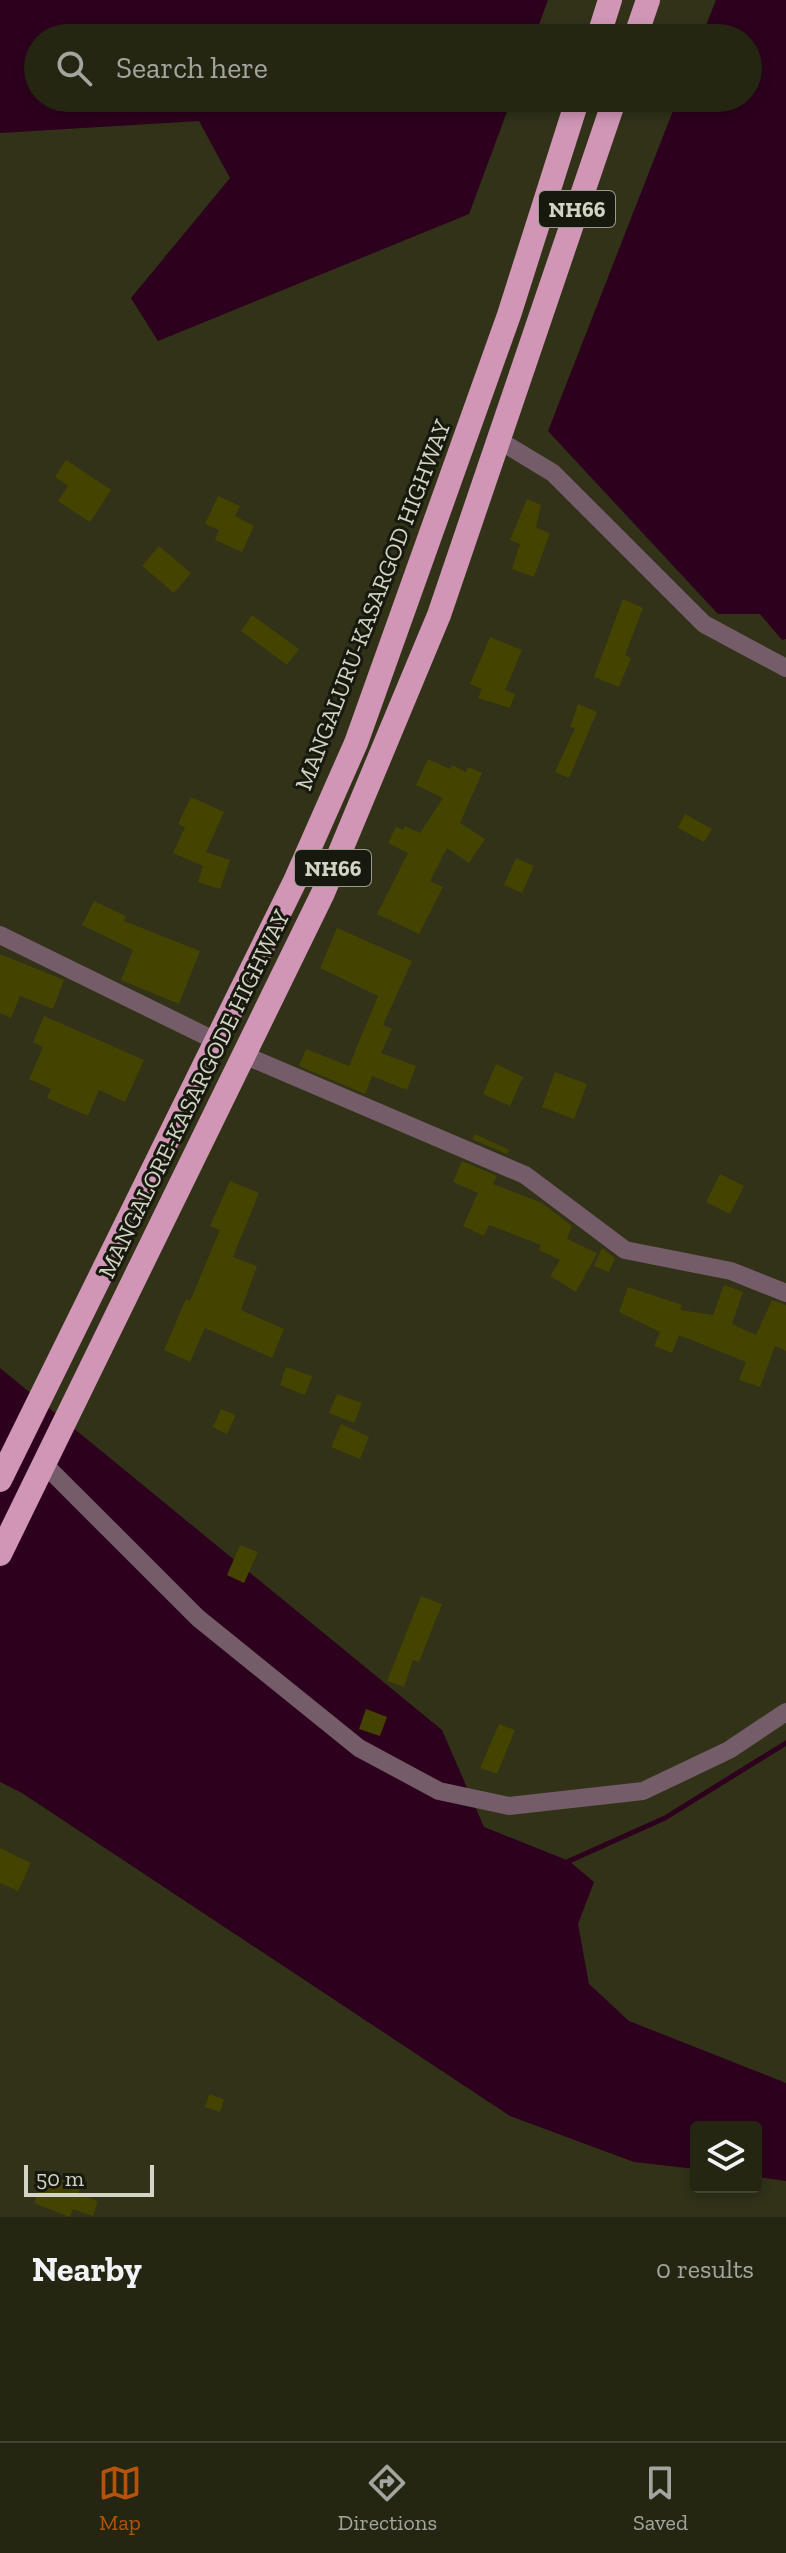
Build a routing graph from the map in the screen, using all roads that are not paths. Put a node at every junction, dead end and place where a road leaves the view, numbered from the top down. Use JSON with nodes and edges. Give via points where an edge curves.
{"nodes":[{"id":1,"x":610,"y":0,"type":"edge"},
{"id":2,"x":648,"y":0,"type":"edge"},
{"id":3,"x":602,"y":24,"type":"edge"},
{"id":4,"x":640,"y":24,"type":"edge"},
{"id":5,"x":574,"y":112,"type":"edge"},
{"id":6,"x":610,"y":112,"type":"edge"},
{"id":7,"x":497,"y":439,"type":"junction"},
{"id":8,"x":786,"y":668,"type":"edge"},
{"id":9,"x":0,"y":935,"type":"edge"},
{"id":10,"x":216,"y":1041,"type":"junction"},
{"id":11,"x":244,"y":1055,"type":"junction"},
{"id":12,"x":786,"y":1293,"type":"edge"},
{"id":13,"x":44,"y":1464,"type":"junction"},
{"id":14,"x":0,"y":1480,"type":"edge"},
{"id":15,"x":0,"y":1554,"type":"edge"},
{"id":16,"x":786,"y":1712,"type":"edge"}],
"edges":[{"from":1,"to":3,"type":"highway"},
{"from":2,"to":4,"type":"highway"},
{"from":5,"to":10,"type":"highway","name":"MANGALURU-KASARGOD HIGHWAY","number":"NH66","via":[[509,315],[356,743]]},
{"from":6,"to":7,"type":"highway","name":"MANGALORE-KASARGODE HIGHWAY","number":"NH66"},
{"from":7,"to":8,"type":"street","via":[[553,473],[704,624]]},
{"from":7,"to":11,"type":"highway","name":"MANGALORE-KASARGODE HIGHWAY","number":"NH66","via":[[433,629],[323,893]]},
{"from":9,"to":10,"type":"street"},
{"from":10,"to":14,"type":"highway","name":"MANGALURU-KASARGOD HIGHWAY","number":"NH66"},
{"from":11,"to":12,"type":"street","via":[[525,1175],[625,1250],[731,1271]]},
{"from":11,"to":13,"type":"highway","name":"MANGALORE-KASARGODE HIGHWAY","number":"NH66"},
{"from":13,"to":15,"type":"highway","number":"NH66"},
{"from":13,"to":16,"type":"street","via":[[198,1618],[359,1748],[439,1791],[509,1806],[643,1791],[729,1750]]}]}
